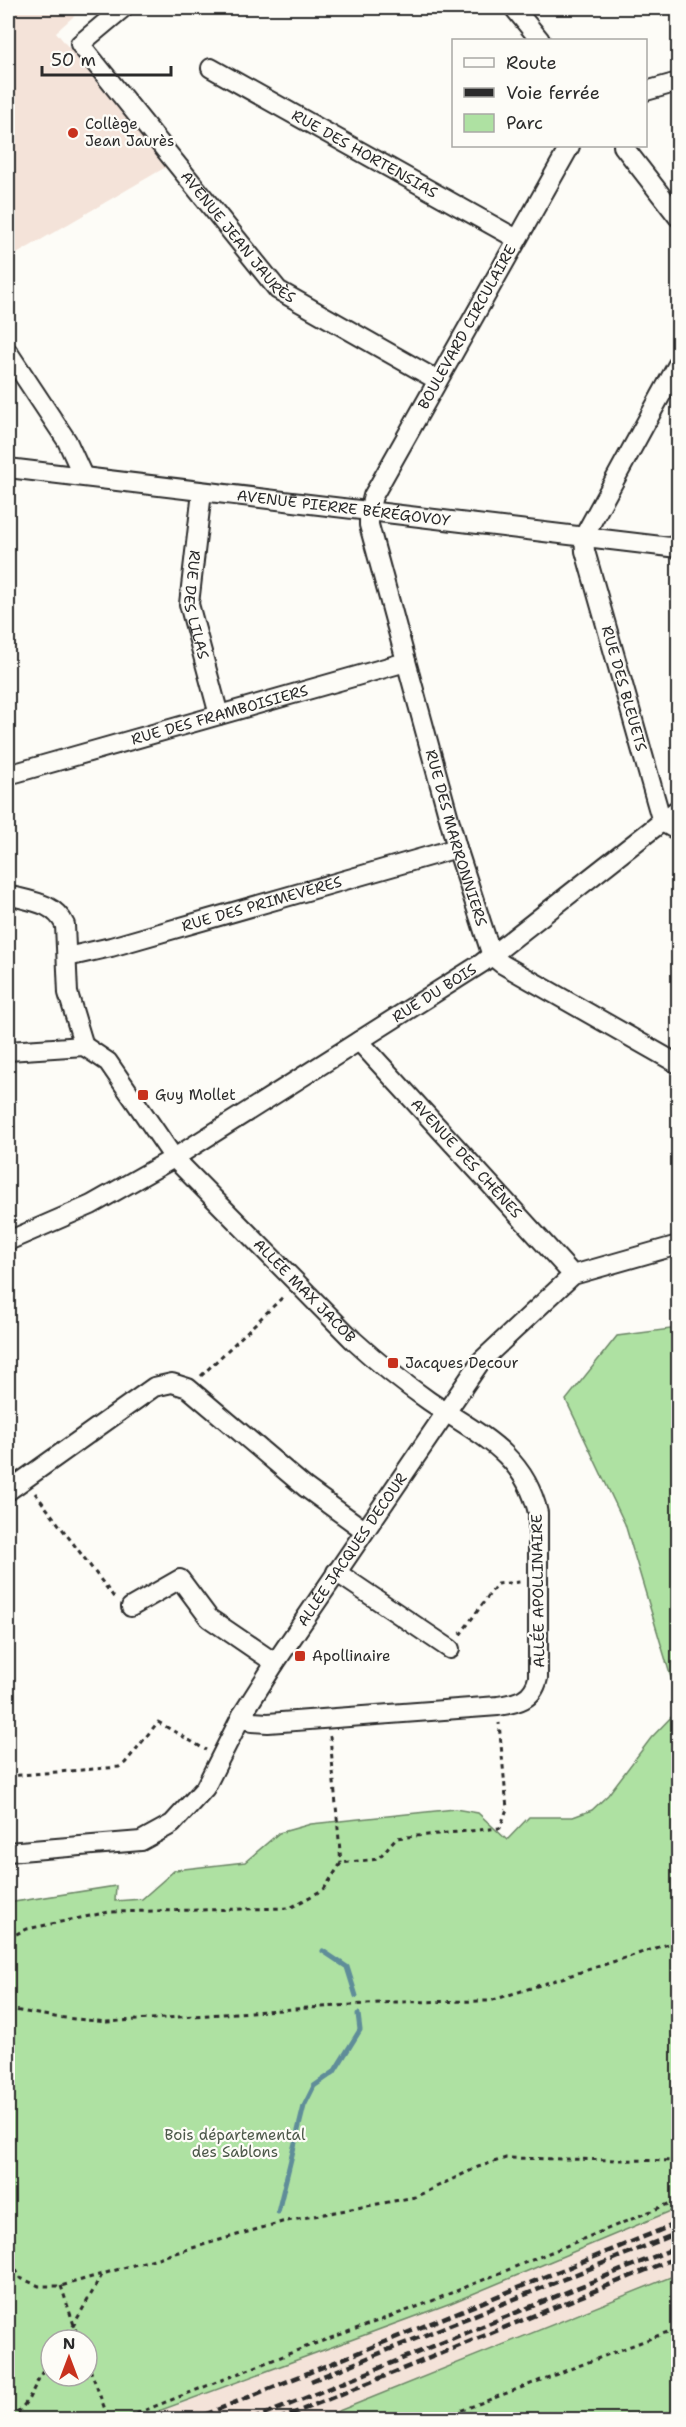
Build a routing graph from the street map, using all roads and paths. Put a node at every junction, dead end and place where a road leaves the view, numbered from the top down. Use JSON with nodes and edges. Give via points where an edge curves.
{"nodes":[{"id":1,"x":123,"y":8,"type":"edge"},
{"id":2,"x":514,"y":8,"type":"edge"},
{"id":3,"x":539,"y":39,"type":"edge"},
{"id":4,"x":211,"y":68,"type":"dead end"},
{"id":5,"x":678,"y":82,"type":"edge"},
{"id":6,"x":647,"y":90,"type":"edge"},
{"id":7,"x":569,"y":147,"type":"edge"},
{"id":8,"x":624,"y":147,"type":"edge"},
{"id":9,"x":678,"y":217,"type":"edge"},
{"id":10,"x":517,"y":239,"type":"junction"},
{"id":11,"x":8,"y":352,"type":"edge"},
{"id":12,"x":678,"y":364,"type":"edge"},
{"id":13,"x":437,"y":380,"type":"junction"},
{"id":14,"x":8,"y":468,"type":"edge"},
{"id":15,"x":83,"y":476,"type":"junction"},
{"id":16,"x":202,"y":492,"type":"junction"},
{"id":17,"x":369,"y":511,"type":"junction"},
{"id":18,"x":584,"y":537,"type":"junction"},
{"id":19,"x":678,"y":548,"type":"edge"},
{"id":20,"x":406,"y":662,"type":"junction"},
{"id":21,"x":219,"y":715,"type":"junction"},
{"id":22,"x":8,"y":775,"type":"edge"},
{"id":23,"x":678,"y":809,"type":"edge"},
{"id":24,"x":662,"y":822,"type":"junction"},
{"id":25,"x":678,"y":831,"type":"edge"},
{"id":26,"x":457,"y":848,"type":"junction"},
{"id":27,"x":8,"y":895,"type":"edge"},
{"id":28,"x":492,"y":956,"type":"junction"},
{"id":29,"x":67,"y":957,"type":"junction"},
{"id":30,"x":359,"y":1041,"type":"junction"},
{"id":31,"x":84,"y":1046,"type":"junction"},
{"id":32,"x":8,"y":1052,"type":"edge"},
{"id":33,"x":678,"y":1064,"type":"edge"},
{"id":34,"x":174,"y":1158,"type":"junction"},
{"id":35,"x":8,"y":1241,"type":"edge"},
{"id":36,"x":678,"y":1245,"type":"edge"},
{"id":37,"x":573,"y":1275,"type":"junction"},
{"id":38,"x":297,"y":1284,"type":"junction"},
{"id":39,"x":188,"y":1388,"type":"junction"},
{"id":40,"x":447,"y":1412,"type":"junction"},
{"id":41,"x":24,"y":1479,"type":"junction"},
{"id":42,"x":8,"y":1491,"type":"edge"},
{"id":43,"x":364,"y":1530,"type":"junction"},
{"id":44,"x":336,"y":1572,"type":"junction"},
{"id":45,"x":538,"y":1582,"type":"junction"},
{"id":46,"x":131,"y":1607,"type":"joint"},
{"id":47,"x":450,"y":1649,"type":"joint"},
{"id":48,"x":275,"y":1663,"type":"junction"},
{"id":49,"x":498,"y":1706,"type":"junction"},
{"id":50,"x":242,"y":1715,"type":"junction"},
{"id":51,"x":331,"y":1749,"type":"dead end"},
{"id":52,"x":220,"y":1759,"type":"junction"},
{"id":53,"x":8,"y":1776,"type":"edge"},
{"id":54,"x":8,"y":1852,"type":"edge"},
{"id":55,"x":341,"y":1863,"type":"junction"},
{"id":56,"x":8,"y":1938,"type":"edge"},
{"id":57,"x":678,"y":1941,"type":"edge"},
{"id":58,"x":8,"y":2009,"type":"edge"},
{"id":59,"x":678,"y":2161,"type":"edge"},
{"id":60,"x":678,"y":2200,"type":"edge"},
{"id":61,"x":8,"y":2253,"type":"edge"},
{"id":62,"x":102,"y":2275,"type":"junction"},
{"id":63,"x":62,"y":2286,"type":"junction"},
{"id":64,"x":73,"y":2326,"type":"joint"},
{"id":65,"x":678,"y":2328,"type":"edge"},
{"id":66,"x":39,"y":2378,"type":"edge"},
{"id":67,"x":97,"y":2388,"type":"edge"},
{"id":68,"x":678,"y":2414,"type":"edge"},
{"id":69,"x":12,"y":2420,"type":"edge"},
{"id":70,"x":109,"y":2420,"type":"edge"},
{"id":71,"x":120,"y":2420,"type":"edge"},
{"id":72,"x":436,"y":2420,"type":"edge"},
{"id":73,"x":664,"y":2420,"type":"edge"}],
"edges":[{"from":1,"to":13,"type":"street","name":"AVENUE JEAN JAURÈS","via":[[80,44],[278,290]]},
{"from":2,"to":3,"type":"street"},
{"from":4,"to":10,"type":"street","name":"RUE DES HORTENSIAS"},
{"from":5,"to":6,"type":"street"},
{"from":7,"to":10,"type":"street","name":"BOULEVARD CIRCULAIRE"},
{"from":8,"to":9,"type":"street"},
{"from":10,"to":13,"type":"street","name":"BOULEVARD CIRCULAIRE"},
{"from":11,"to":15,"type":"street","via":[[67,441]]},
{"from":12,"to":18,"type":"street"},
{"from":13,"to":17,"type":"street","name":"BOULEVARD CIRCULAIRE","via":[[373,496]]},
{"from":14,"to":15,"type":"street","name":"AVENUE PIERRE BÉRÉGOVOY"},
{"from":15,"to":16,"type":"street","name":"AVENUE PIERRE BÉRÉGOVOY"},
{"from":16,"to":17,"type":"street","name":"AVENUE PIERRE BÉRÉGOVOY"},
{"from":16,"to":21,"type":"street","name":"RUE DES LILAS","via":[[189,604]]},
{"from":17,"to":18,"type":"street","name":"AVENUE PIERRE BÉRÉGOVOY"},
{"from":17,"to":20,"type":"street","name":"RUE DES MARRONNIERS","via":[[369,525]]},
{"from":18,"to":19,"type":"street","name":"AVENUE PIERRE BÉRÉGOVOY"},
{"from":18,"to":24,"type":"street","name":"RUE DES BLEUETS"},
{"from":20,"to":21,"type":"street","name":"RUE DES FRAMBOISIERS"},
{"from":20,"to":26,"type":"street","name":"RUE DES MARRONNIERS"},
{"from":21,"to":22,"type":"street","name":"RUE DES FRAMBOISIERS"},
{"from":23,"to":24,"type":"street","name":"RUE DU BOIS"},
{"from":24,"to":25,"type":"street"},
{"from":24,"to":28,"type":"street","name":"RUE DU BOIS"},
{"from":26,"to":28,"type":"street","name":"RUE DES MARRONNIERS"},
{"from":26,"to":29,"type":"street","name":"RUE DES PRIMEVÈRES"},
{"from":27,"to":29,"type":"street","via":[[55,910],[65,925]]},
{"from":28,"to":30,"type":"street","name":"RUE DU BOIS"},
{"from":28,"to":33,"type":"street"},
{"from":29,"to":31,"type":"street","via":[[68,993]]},
{"from":30,"to":34,"type":"street","name":"RUE DU BOIS"},
{"from":30,"to":37,"type":"street","name":"AVENUE DES CHÊNES"},
{"from":31,"to":32,"type":"street"},
{"from":31,"to":34,"type":"street","name":"ALLÉE MAX JACOB","via":[[108,1062]]},
{"from":34,"to":35,"type":"street","name":"RUE DU BOIS","via":[[91,1205]]},
{"from":34,"to":38,"type":"street","name":"ALLÉE MAX JACOB"},
{"from":36,"to":37,"type":"street"},
{"from":37,"to":40,"type":"street","name":"ALLÉE JACQUES DECOUR","via":[[481,1361]]},
{"from":38,"to":39,"type":"path"},
{"from":38,"to":40,"type":"street","name":"ALLÉE MAX JACOB","via":[[382,1367]]},
{"from":39,"to":41,"type":"street","via":[[172,1383],[154,1387]]},
{"from":39,"to":43,"type":"street","via":[[305,1487]]},
{"from":40,"to":43,"type":"street","name":"ALLÉE JACQUES DECOUR"},
{"from":40,"to":45,"type":"street","name":"ALLÉE APOLLINAIRE","via":[[503,1451],[523,1474],[538,1513]]},
{"from":41,"to":42,"type":"street"},
{"from":41,"to":46,"type":"path","via":[[116,1600]]},
{"from":43,"to":44,"type":"street","name":"ALLÉE JACQUES DECOUR"},
{"from":44,"to":47,"type":"street"},
{"from":44,"to":48,"type":"street","name":"ALLÉE JACQUES DECOUR"},
{"from":45,"to":47,"type":"path","via":[[497,1584]]},
{"from":45,"to":49,"type":"street","name":"ALLÉE APOLLINAIRE","via":[[536,1687],[519,1703]]},
{"from":46,"to":48,"type":"street","via":[[180,1579],[209,1618]]},
{"from":48,"to":50,"type":"street","name":"ALLÉE JACQUES DECOUR"},
{"from":49,"to":50,"type":"street","name":"ALLÉE APOLLINAIRE","via":[[268,1724],[252,1722]]},
{"from":49,"to":55,"type":"path","via":[[507,1809],[500,1828],[396,1838],[378,1859]]},
{"from":50,"to":52,"type":"street","name":"ALLÉE JACQUES DECOUR"},
{"from":51,"to":55,"type":"path"},
{"from":52,"to":53,"type":"path","via":[[158,1722],[119,1767]]},
{"from":52,"to":54,"type":"street","name":"ALLÉE JACQUES DECOUR","via":[[205,1788],[172,1824],[141,1841]]},
{"from":55,"to":56,"type":"path","via":[[324,1889],[290,1908],[109,1912],[27,1929]]},
{"from":57,"to":58,"type":"path","via":[[490,2001],[395,2002],[107,2022]]},
{"from":59,"to":62,"type":"path","via":[[506,2158],[415,2197],[282,2222]]},
{"from":60,"to":71,"type":"path","via":[[454,2292]]},
{"from":61,"to":63,"type":"path","via":[[20,2278],[39,2286]]},
{"from":62,"to":63,"type":"path"},
{"from":62,"to":64,"type":"path"},
{"from":63,"to":64,"type":"path"},
{"from":65,"to":72,"type":"path"},
{"from":66,"to":69,"type":"path"},
{"from":67,"to":70,"type":"path"},
{"from":68,"to":73,"type":"path"}]}
